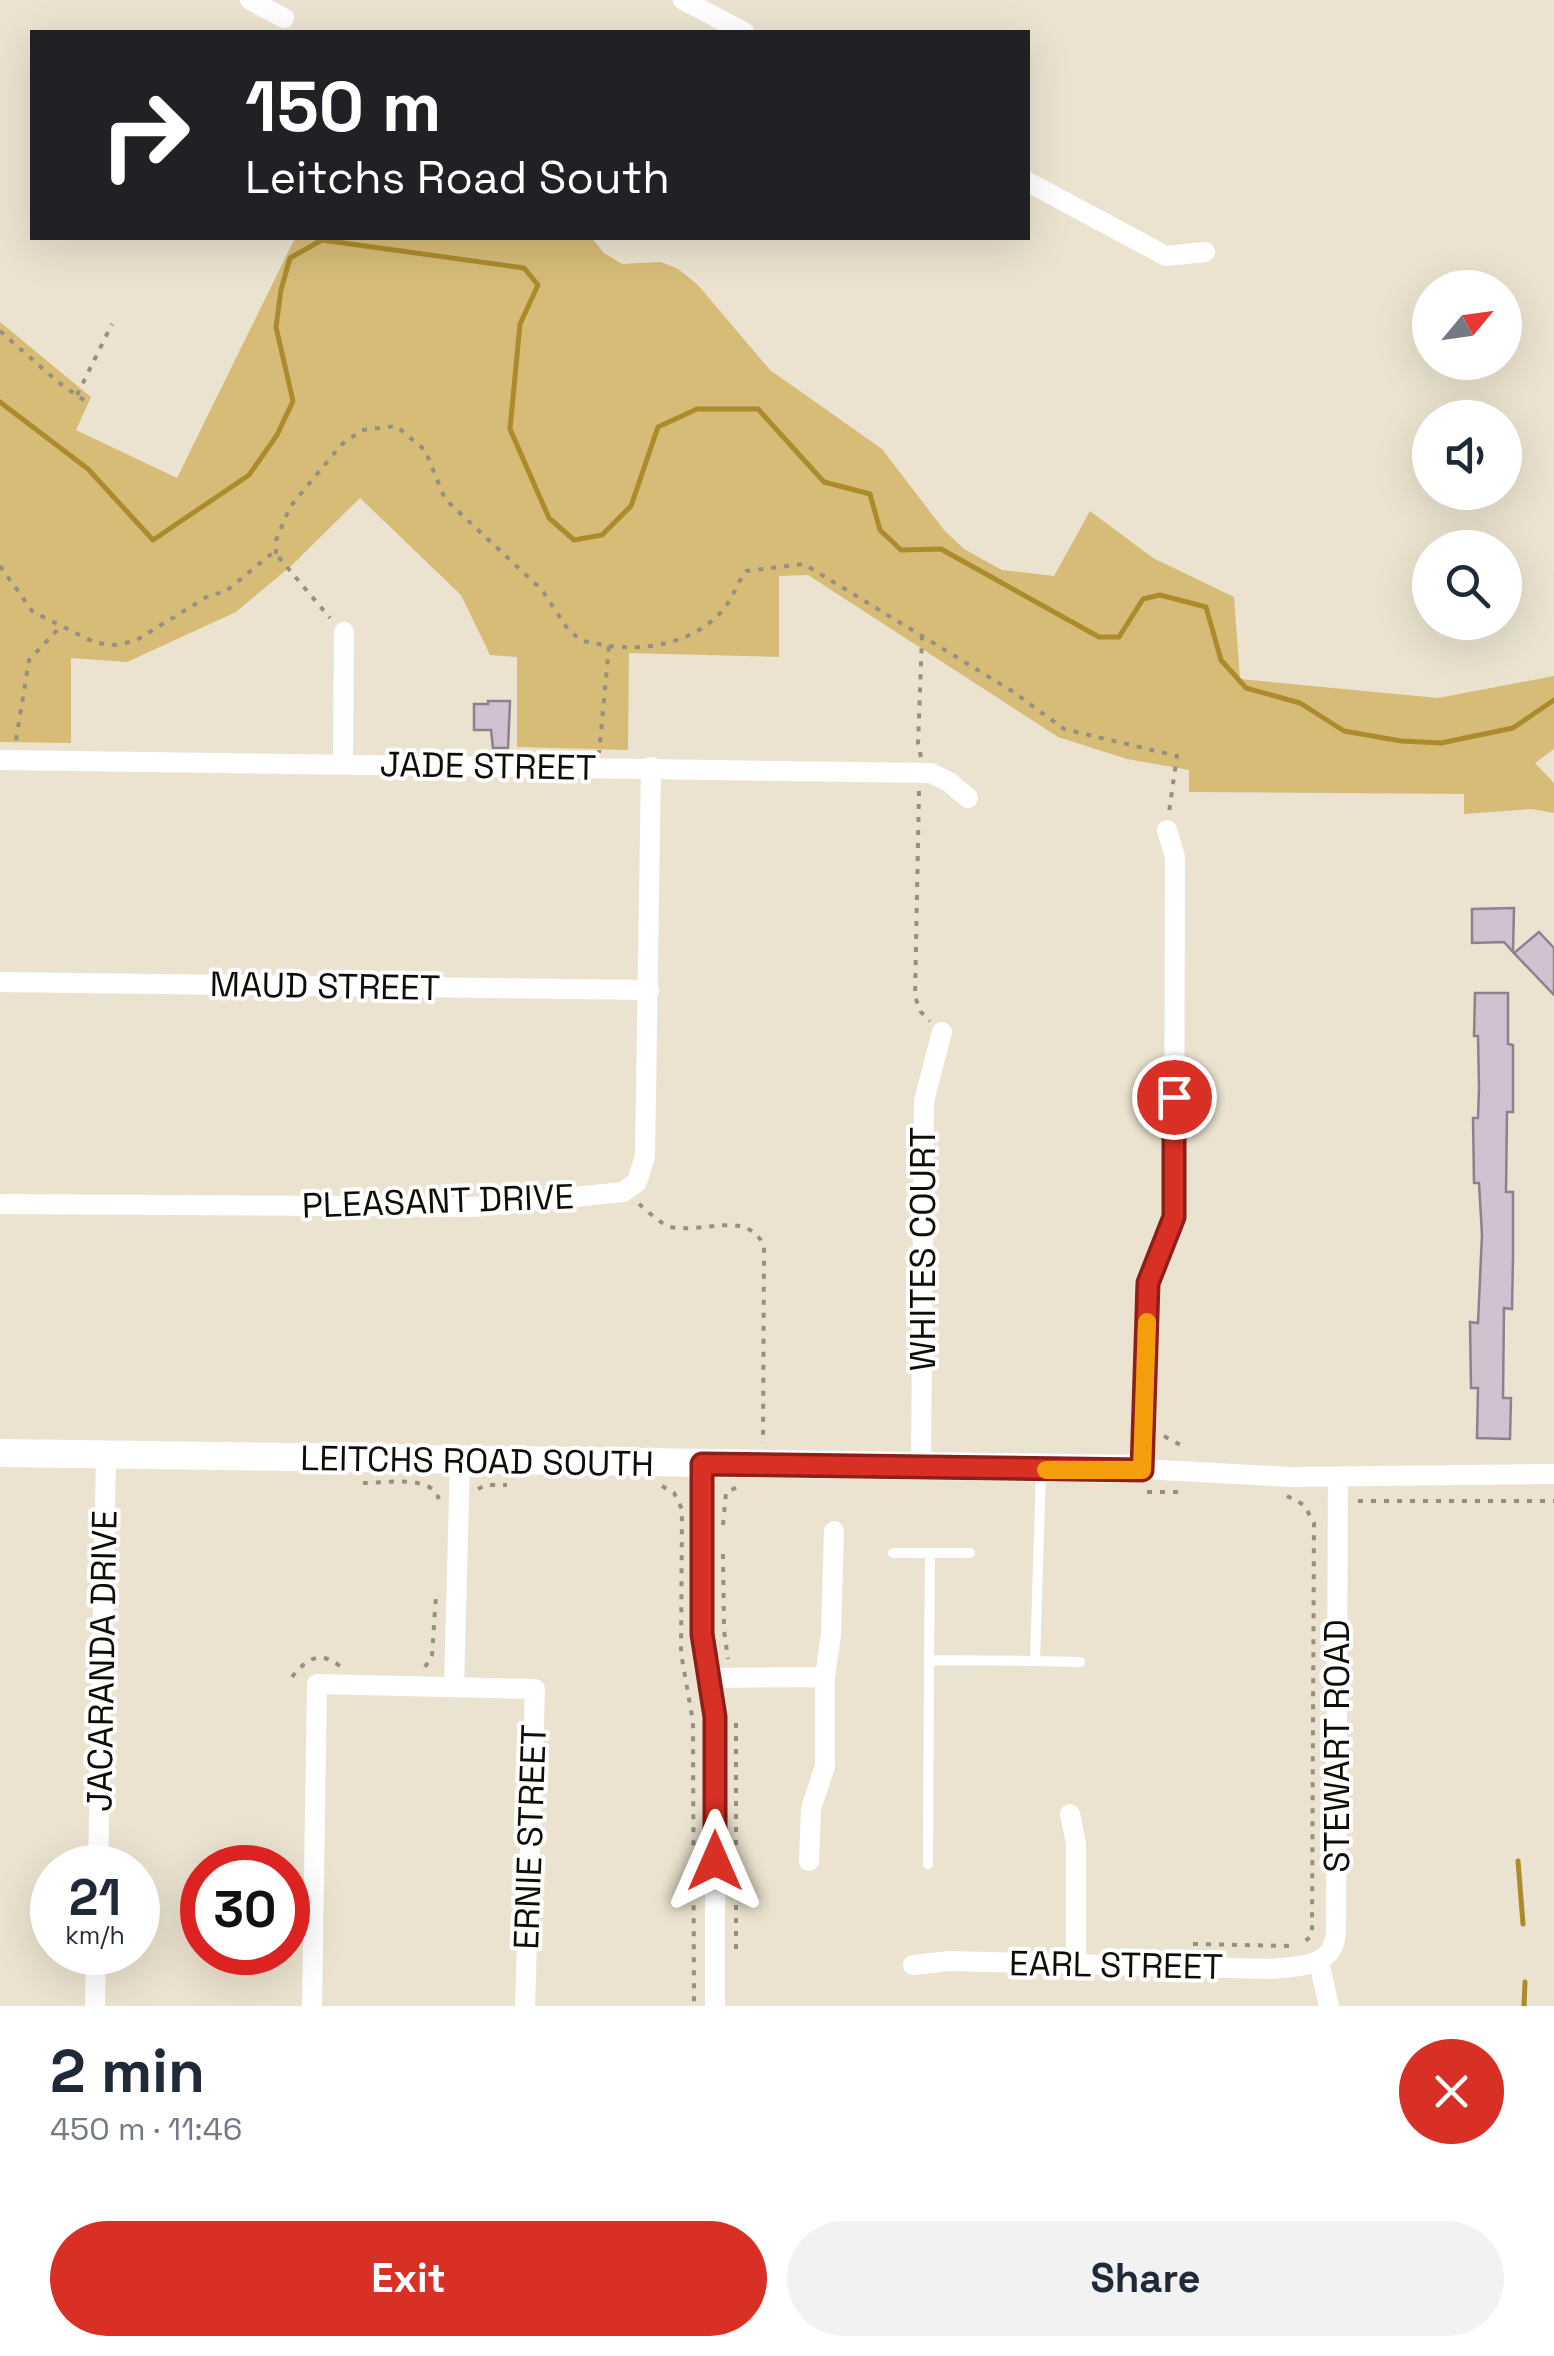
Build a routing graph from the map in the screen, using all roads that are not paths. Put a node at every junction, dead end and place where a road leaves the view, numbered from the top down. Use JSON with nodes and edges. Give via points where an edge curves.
{"nodes":[{"id":1,"x":250,"y":0,"type":"edge"},
{"id":2,"x":683,"y":0,"type":"edge"},
{"id":3,"x":284,"y":18,"type":"dead end"},
{"id":4,"x":740,"y":30,"type":"edge"},
{"id":5,"x":1030,"y":183,"type":"edge"},
{"id":6,"x":1205,"y":252,"type":"dead end"},
{"id":7,"x":344,"y":632,"type":"road end"},
{"id":8,"x":7,"y":760,"type":"edge"},
{"id":9,"x":343,"y":764,"type":"junction"},
{"id":10,"x":651,"y":767,"type":"junction"},
{"id":11,"x":968,"y":798,"type":"dead end"},
{"id":12,"x":1167,"y":830,"type":"road end"},
{"id":13,"x":0,"y":982,"type":"edge"},
{"id":14,"x":650,"y":990,"type":"junction"},
{"id":15,"x":942,"y":1032,"type":"road end"},
{"id":16,"x":0,"y":1204,"type":"edge"},
{"id":17,"x":0,"y":1453,"type":"edge"},
{"id":18,"x":106,"y":1455,"type":"junction"},
{"id":19,"x":460,"y":1461,"type":"junction"},
{"id":20,"x":702,"y":1464,"type":"junction"},
{"id":21,"x":921,"y":1468,"type":"junction"},
{"id":22,"x":1041,"y":1470,"type":"junction"},
{"id":23,"x":1554,"y":1474,"type":"edge"},
{"id":24,"x":1338,"y":1477,"type":"junction"},
{"id":25,"x":1138,"y":1480,"type":"junction"},
{"id":26,"x":834,"y":1531,"type":"dead end"},
{"id":27,"x":970,"y":1553,"type":"dead end"},
{"id":28,"x":893,"y":1554,"type":"dead end"},
{"id":29,"x":930,"y":1554,"type":"junction"},
{"id":30,"x":930,"y":1660,"type":"junction"},
{"id":31,"x":1035,"y":1661,"type":"junction"},
{"id":32,"x":1080,"y":1662,"type":"dead end"},
{"id":33,"x":825,"y":1677,"type":"junction"},
{"id":34,"x":710,"y":1678,"type":"junction"},
{"id":35,"x":454,"y":1687,"type":"junction"},
{"id":36,"x":1070,"y":1814,"type":"dead end"},
{"id":37,"x":98,"y":1845,"type":"edge"},
{"id":38,"x":810,"y":1861,"type":"dead end"},
{"id":39,"x":928,"y":1864,"type":"dead end"},
{"id":40,"x":1319,"y":1962,"type":"junction"},
{"id":41,"x":1076,"y":1964,"type":"junction"},
{"id":42,"x":912,"y":1965,"type":"dead end"},
{"id":43,"x":96,"y":1975,"type":"edge"},
{"id":44,"x":95,"y":2006,"type":"edge"},
{"id":45,"x":312,"y":2006,"type":"edge"},
{"id":46,"x":525,"y":2006,"type":"edge"},
{"id":47,"x":715,"y":2006,"type":"edge"},
{"id":48,"x":1329,"y":2006,"type":"edge"}],
"edges":[{"from":1,"to":3,"type":"street"},
{"from":2,"to":4,"type":"street"},
{"from":5,"to":6,"type":"street","via":[[1166,256]]},
{"from":7,"to":9,"type":"street"},
{"from":8,"to":9,"type":"street","name":"JADE STREET"},
{"from":9,"to":10,"type":"street","name":"JADE STREET"},
{"from":10,"to":11,"type":"street","name":"JADE STREET","via":[[931,772]]},
{"from":10,"to":14,"type":"street","name":"PLEASANT DRIVE"},
{"from":12,"to":25,"type":"street","via":[[1174,858],[1174,1217],[1148,1283]]},
{"from":13,"to":14,"type":"street","name":"MAUD STREET"},
{"from":14,"to":16,"type":"street","name":"PLEASANT DRIVE","via":[[644,1156],[637,1182],[623,1192],[474,1207]]},
{"from":15,"to":21,"type":"street","name":"WHITES COURT","via":[[924,1101]]},
{"from":17,"to":18,"type":"street","name":"LEITCHS ROAD SOUTH"},
{"from":18,"to":19,"type":"street","name":"LEITCHS ROAD SOUTH"},
{"from":18,"to":37,"type":"street","name":"JACARANDA DRIVE"},
{"from":19,"to":20,"type":"street","name":"LEITCHS ROAD SOUTH"},
{"from":19,"to":35,"type":"street"},
{"from":20,"to":21,"type":"street","name":"LEITCHS ROAD SOUTH"},
{"from":20,"to":34,"type":"street","via":[[702,1634]]},
{"from":21,"to":22,"type":"street","name":"LEITCHS ROAD SOUTH"},
{"from":22,"to":25,"type":"street","name":"LEITCHS ROAD SOUTH"},
{"from":22,"to":31,"type":"lane"},
{"from":23,"to":24,"type":"street","name":"LEITCHS ROAD SOUTH"},
{"from":24,"to":25,"type":"street","name":"LEITCHS ROAD SOUTH"},
{"from":24,"to":40,"type":"street","name":"STEWART ROAD","via":[[1336,1932],[1331,1952]]},
{"from":26,"to":33,"type":"street"},
{"from":27,"to":29,"type":"lane"},
{"from":28,"to":29,"type":"lane"},
{"from":29,"to":30,"type":"lane"},
{"from":30,"to":31,"type":"lane"},
{"from":30,"to":39,"type":"lane"},
{"from":31,"to":32,"type":"lane"},
{"from":33,"to":34,"type":"street"},
{"from":33,"to":38,"type":"street","via":[[825,1766],[811,1809]]},
{"from":34,"to":47,"type":"street"},
{"from":35,"to":45,"type":"street","via":[[317,1684]]},
{"from":35,"to":46,"type":"street","name":"ERNIE STREET","via":[[534,1689]]},
{"from":36,"to":41,"type":"street"},
{"from":40,"to":41,"type":"street","name":"EARL STREET","via":[[1271,1968]]},
{"from":40,"to":48,"type":"street"},
{"from":41,"to":42,"type":"street","name":"EARL STREET"},
{"from":43,"to":44,"type":"street"}]}
